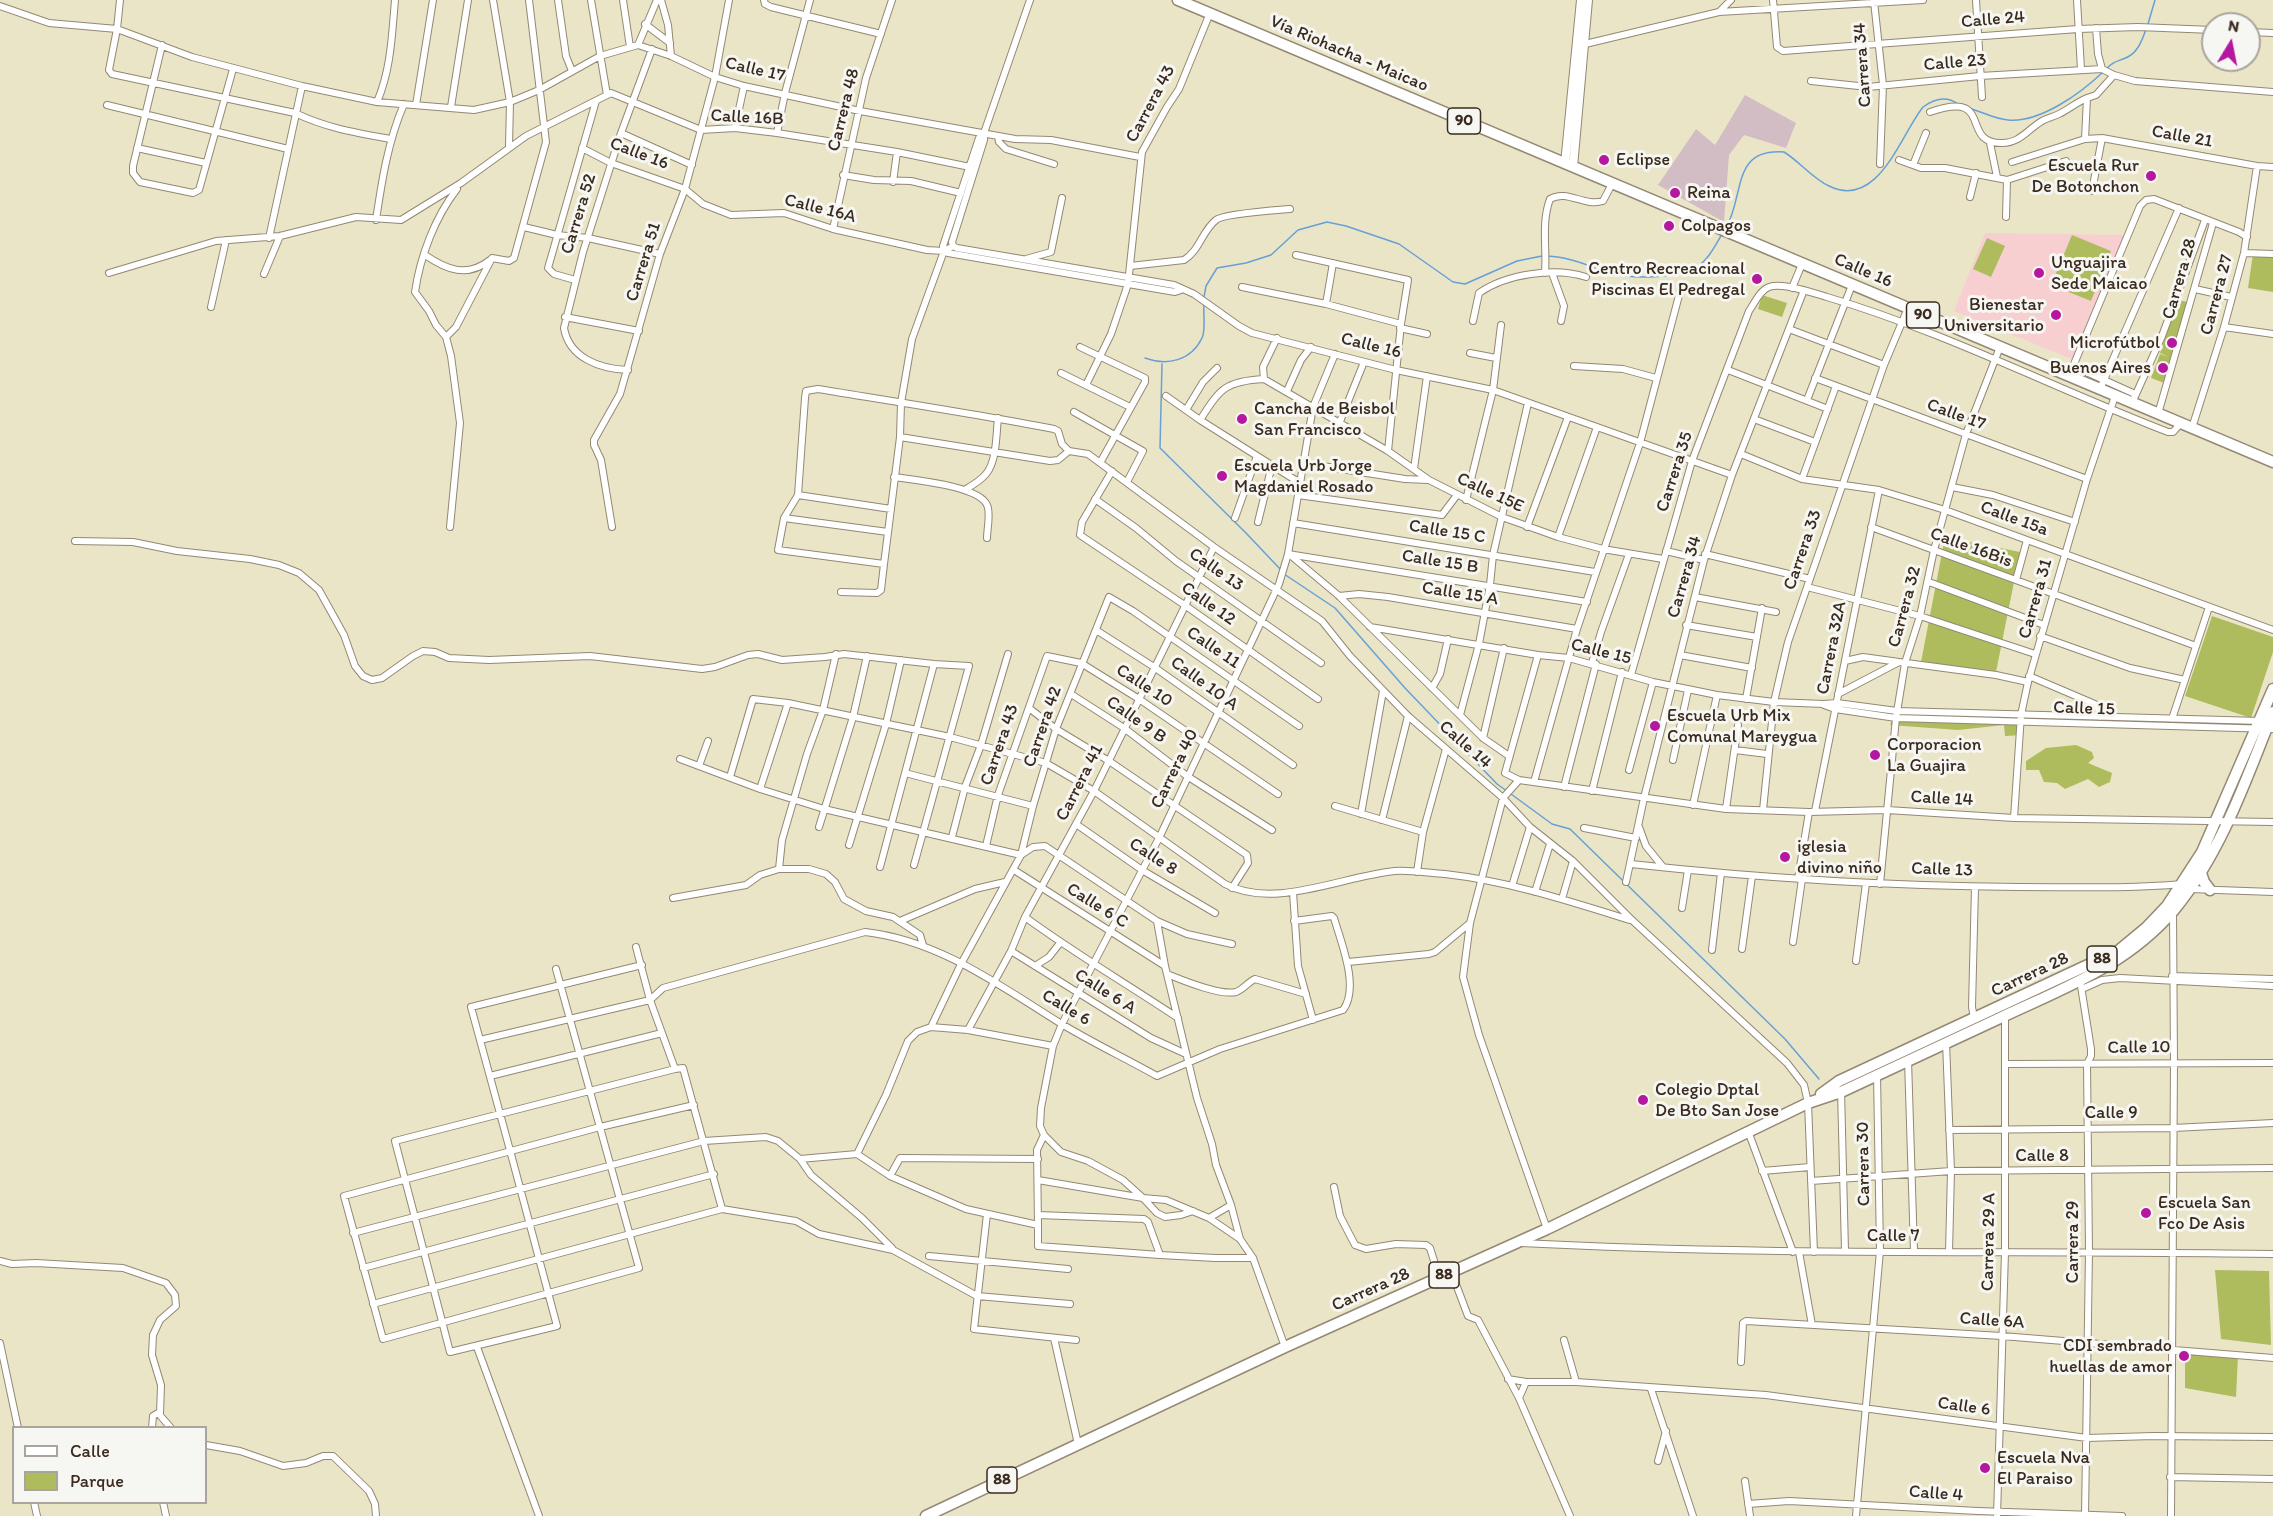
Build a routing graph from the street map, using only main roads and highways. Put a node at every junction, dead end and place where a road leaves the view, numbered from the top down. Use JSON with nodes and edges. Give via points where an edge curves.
{"nodes":[{"id":1,"x":1178,"y":0,"type":"edge"},
{"id":2,"x":1569,"y":165,"type":"joint"},
{"id":3,"x":2273,"y":462,"type":"edge"},
{"id":4,"x":2273,"y":689,"type":"edge"},
{"id":5,"x":2267,"y":723,"type":"edge"},
{"id":6,"x":2201,"y":873,"type":"junction"},
{"id":7,"x":2185,"y":886,"type":"junction"},
{"id":8,"x":2210,"y":890,"type":"road end"},
{"id":9,"x":2081,"y":980,"type":"junction"},
{"id":10,"x":2005,"y":1010,"type":"junction"},
{"id":11,"x":1946,"y":1038,"type":"junction"},
{"id":12,"x":1877,"y":1069,"type":"junction"},
{"id":13,"x":926,"y":1516,"type":"edge"}],
"edges":[{"from":1,"to":2,"type":"highway","name":"Vía Riohacha - Maicao","number":"90"},
{"from":2,"to":3,"type":"highway","name":"Calle 16","number":"90","via":[[2000,347],[2071,371],[2102,385],[2115,396],[2134,398],[2158,414]]},
{"from":4,"to":5,"type":"highway","name":"Carrera 28","number":"88"},
{"from":5,"to":6,"type":"highway","name":"Carrera 28","number":"88","via":[[2228,821]]},
{"from":5,"to":7,"type":"highway","name":"Carrera 28","number":"88","via":[[2214,821]]},
{"from":6,"to":7,"type":"highway","name":"Carrera 28","number":"88"},
{"from":6,"to":8,"type":"highway"},
{"from":7,"to":9,"type":"highway","name":"Carrera 28","number":"88","via":[[2147,927]]},
{"from":7,"to":9,"type":"highway","name":"Carrera 28","number":"88","via":[[2173,910],[2154,931],[2122,958]]},
{"from":9,"to":10,"type":"highway","name":"Carrera 28","number":"88"},
{"from":10,"to":11,"type":"highway","name":"Carrera 28","number":"88"},
{"from":10,"to":11,"type":"highway","name":"Carrera 28","number":"88","via":[[1974,1019]]},
{"from":11,"to":12,"type":"highway","name":"Carrera 28","number":"88"},
{"from":11,"to":12,"type":"highway","name":"Carrera 28","number":"88","via":[[1908,1060]]},
{"from":12,"to":13,"type":"highway","name":"Carrera 28","number":"88","via":[[1547,1228]]}]}
